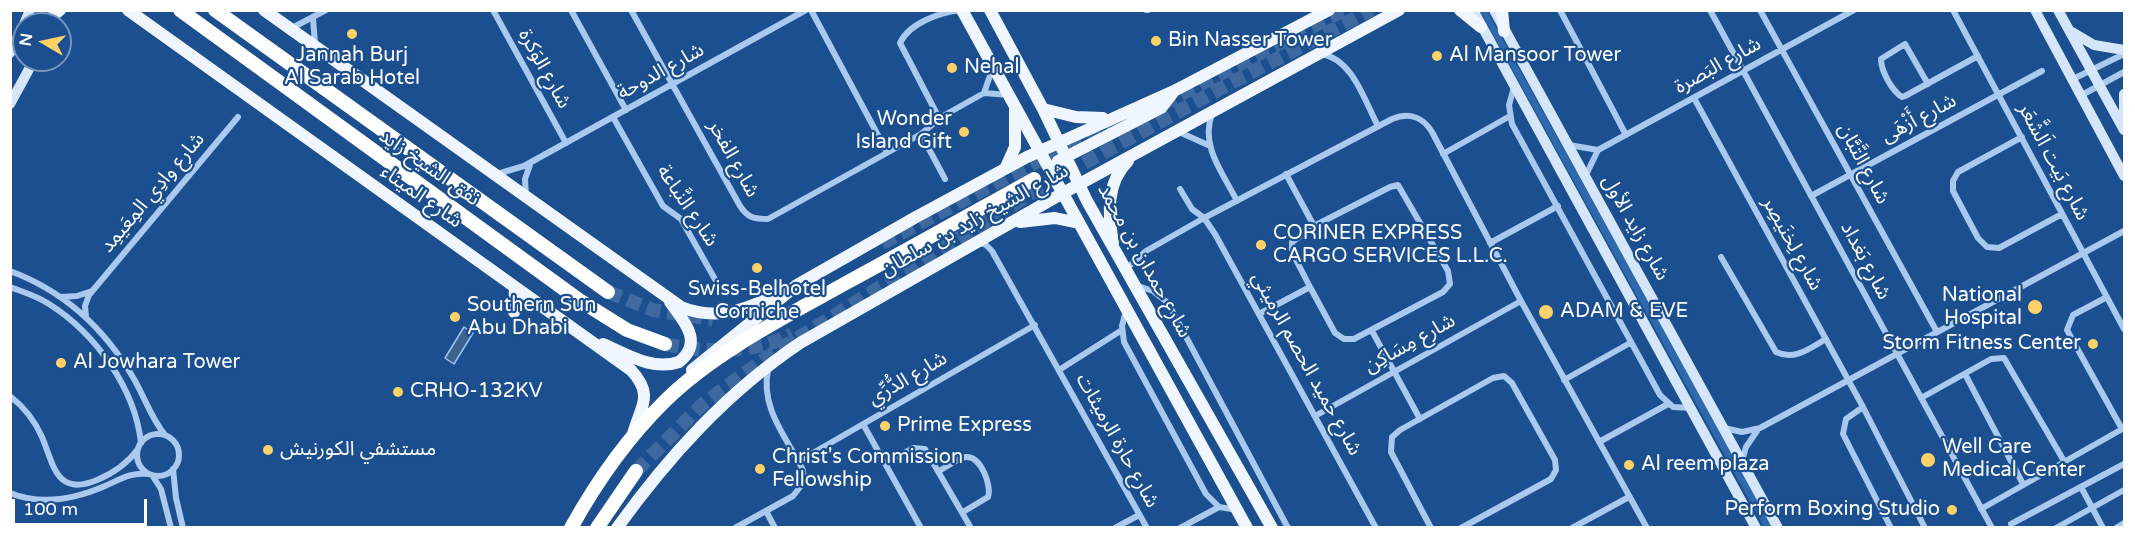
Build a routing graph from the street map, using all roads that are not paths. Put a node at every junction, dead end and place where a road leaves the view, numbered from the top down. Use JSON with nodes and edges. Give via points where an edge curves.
{"nodes":[{"id":1,"x":128,"y":10,"type":"edge"},
{"id":2,"x":180,"y":10,"type":"edge"},
{"id":3,"x":215,"y":10,"type":"edge"},
{"id":4,"x":326,"y":10,"type":"edge"},
{"id":5,"x":492,"y":10,"type":"edge"},
{"id":6,"x":571,"y":10,"type":"edge"},
{"id":7,"x":632,"y":10,"type":"edge"},
{"id":8,"x":806,"y":10,"type":"edge"},
{"id":9,"x":811,"y":10,"type":"edge"},
{"id":10,"x":962,"y":10,"type":"edge"},
{"id":11,"x":990,"y":10,"type":"edge"},
{"id":12,"x":1329,"y":10,"type":"edge"},
{"id":13,"x":1460,"y":10,"type":"edge"},
{"id":14,"x":1473,"y":10,"type":"edge"},
{"id":15,"x":1494,"y":10,"type":"edge"},
{"id":16,"x":1502,"y":10,"type":"edge"},
{"id":17,"x":1560,"y":10,"type":"edge"},
{"id":18,"x":1710,"y":10,"type":"edge"},
{"id":19,"x":1760,"y":10,"type":"edge"},
{"id":20,"x":1854,"y":10,"type":"edge"},
{"id":21,"x":1953,"y":10,"type":"edge"},
{"id":22,"x":2035,"y":10,"type":"edge"},
{"id":23,"x":2058,"y":10,"type":"edge"},
{"id":24,"x":944,"y":11,"type":"edge"},
{"id":25,"x":1399,"y":11,"type":"edge"},
{"id":26,"x":270,"y":13,"type":"edge"},
{"id":27,"x":313,"y":18,"type":"junction"},
{"id":28,"x":1481,"y":27,"type":"junction"},
{"id":29,"x":2068,"y":28,"type":"junction"},
{"id":30,"x":290,"y":29,"type":"junction"},
{"id":31,"x":1504,"y":31,"type":"junction"},
{"id":32,"x":316,"y":47,"type":"junction"},
{"id":33,"x":1781,"y":50,"type":"junction"},
{"id":34,"x":2124,"y":52,"type":"edge"},
{"id":35,"x":1317,"y":53,"type":"junction"},
{"id":36,"x":1978,"y":56,"type":"junction"},
{"id":37,"x":993,"y":66,"type":"junction"},
{"id":38,"x":2092,"y":70,"type":"junction"},
{"id":39,"x":1742,"y":71,"type":"junction"},
{"id":40,"x":2042,"y":71,"type":"dead end"},
{"id":41,"x":27,"y":72,"type":"edge"},
{"id":42,"x":2124,"y":72,"type":"edge"},
{"id":43,"x":2071,"y":80,"type":"junction"},
{"id":44,"x":1928,"y":84,"type":"junction"},
{"id":45,"x":672,"y":85,"type":"junction"},
{"id":46,"x":2100,"y":85,"type":"junction"},
{"id":47,"x":1514,"y":87,"type":"junction"},
{"id":48,"x":1174,"y":91,"type":"junction"},
{"id":49,"x":984,"y":93,"type":"junction"},
{"id":50,"x":2124,"y":94,"type":"edge"},
{"id":51,"x":1999,"y":95,"type":"junction"},
{"id":52,"x":2080,"y":96,"type":"junction"},
{"id":53,"x":1694,"y":98,"type":"junction"},
{"id":54,"x":1012,"y":100,"type":"junction"},
{"id":55,"x":10,"y":104,"type":"edge"},
{"id":56,"x":1042,"y":109,"type":"junction"},
{"id":57,"x":626,"y":110,"type":"junction"},
{"id":58,"x":1212,"y":114,"type":"junction"},
{"id":59,"x":1510,"y":116,"type":"junction"},
{"id":60,"x":238,"y":117,"type":"dead end"},
{"id":61,"x":613,"y":117,"type":"junction"},
{"id":62,"x":939,"y":118,"type":"junction"},
{"id":63,"x":1107,"y":118,"type":"junction"},
{"id":64,"x":1378,"y":126,"type":"junction"},
{"id":65,"x":2124,"y":129,"type":"edge"},
{"id":66,"x":1179,"y":132,"type":"junction"},
{"id":67,"x":921,"y":134,"type":"junction"},
{"id":68,"x":1626,"y":135,"type":"junction"},
{"id":69,"x":2022,"y":137,"type":"junction"},
{"id":70,"x":1058,"y":141,"type":"junction"},
{"id":71,"x":566,"y":143,"type":"junction"},
{"id":72,"x":1208,"y":145,"type":"junction"},
{"id":73,"x":1569,"y":145,"type":"junction"},
{"id":74,"x":1040,"y":150,"type":"junction"},
{"id":75,"x":1598,"y":150,"type":"junction"},
{"id":76,"x":887,"y":152,"type":"junction"},
{"id":77,"x":1136,"y":154,"type":"junction"},
{"id":78,"x":1443,"y":154,"type":"junction"},
{"id":79,"x":1066,"y":157,"type":"junction"},
{"id":80,"x":532,"y":162,"type":"junction"},
{"id":81,"x":1005,"y":168,"type":"junction"},
{"id":82,"x":491,"y":174,"type":"junction"},
{"id":83,"x":1286,"y":174,"type":"junction"},
{"id":84,"x":1053,"y":175,"type":"junction"},
{"id":85,"x":1586,"y":175,"type":"junction"},
{"id":86,"x":1850,"y":175,"type":"junction"},
{"id":87,"x":2124,"y":176,"type":"edge"},
{"id":88,"x":945,"y":178,"type":"dead end"},
{"id":89,"x":1034,"y":179,"type":"dead end"},
{"id":90,"x":1079,"y":185,"type":"junction"},
{"id":91,"x":1180,"y":189,"type":"dead end"},
{"id":92,"x":1063,"y":193,"type":"junction"},
{"id":93,"x":1811,"y":196,"type":"junction"},
{"id":94,"x":526,"y":198,"type":"junction"},
{"id":95,"x":1237,"y":201,"type":"junction"},
{"id":96,"x":1558,"y":206,"type":"junction"},
{"id":97,"x":2062,"y":214,"type":"junction"},
{"id":98,"x":1204,"y":218,"type":"junction"},
{"id":99,"x":1079,"y":223,"type":"junction"},
{"id":100,"x":1314,"y":226,"type":"junction"},
{"id":101,"x":999,"y":230,"type":"junction"},
{"id":102,"x":2124,"y":231,"type":"edge"},
{"id":103,"x":974,"y":243,"type":"junction"},
{"id":104,"x":1490,"y":243,"type":"junction"},
{"id":105,"x":1116,"y":253,"type":"junction"},
{"id":106,"x":2083,"y":253,"type":"junction"},
{"id":107,"x":1721,"y":257,"type":"dead end"},
{"id":108,"x":1126,"y":269,"type":"junction"},
{"id":109,"x":10,"y":271,"type":"edge"},
{"id":110,"x":716,"y":281,"type":"dead end"},
{"id":111,"x":797,"y":285,"type":"junction"},
{"id":112,"x":1135,"y":285,"type":"junction"},
{"id":113,"x":515,"y":286,"type":"junction"},
{"id":114,"x":10,"y":287,"type":"edge"},
{"id":115,"x":1310,"y":287,"type":"junction"},
{"id":116,"x":93,"y":291,"type":"junction"},
{"id":117,"x":608,"y":291,"type":"tunnel mouth"},
{"id":118,"x":61,"y":297,"type":"junction"},
{"id":119,"x":666,"y":297,"type":"junction"},
{"id":120,"x":2107,"y":297,"type":"junction"},
{"id":121,"x":1521,"y":302,"type":"junction"},
{"id":122,"x":1126,"y":310,"type":"junction"},
{"id":123,"x":514,"y":312,"type":"dead end"},
{"id":124,"x":1259,"y":314,"type":"junction"},
{"id":125,"x":86,"y":317,"type":"junction"},
{"id":126,"x":1035,"y":325,"type":"junction"},
{"id":127,"x":2124,"y":329,"type":"edge"},
{"id":128,"x":1122,"y":330,"type":"junction"},
{"id":129,"x":1372,"y":331,"type":"junction"},
{"id":130,"x":1937,"y":332,"type":"junction"},
{"id":131,"x":578,"y":333,"type":"junction"},
{"id":132,"x":1826,"y":339,"type":"junction"},
{"id":133,"x":1630,"y":343,"type":"junction"},
{"id":134,"x":665,"y":344,"type":"tunnel mouth"},
{"id":135,"x":1897,"y":355,"type":"junction"},
{"id":136,"x":770,"y":363,"type":"junction"},
{"id":137,"x":1059,"y":370,"type":"junction"},
{"id":138,"x":1394,"y":372,"type":"junction"},
{"id":139,"x":1965,"y":374,"type":"junction"},
{"id":140,"x":1564,"y":380,"type":"junction"},
{"id":141,"x":1849,"y":381,"type":"junction"},
{"id":142,"x":10,"y":396,"type":"edge"},
{"id":143,"x":1921,"y":398,"type":"junction"},
{"id":144,"x":667,"y":399,"type":"junction"},
{"id":145,"x":1668,"y":404,"type":"junction"},
{"id":146,"x":1863,"y":407,"type":"junction"},
{"id":147,"x":1691,"y":408,"type":"junction"},
{"id":148,"x":1315,"y":416,"type":"junction"},
{"id":149,"x":1420,"y":419,"type":"junction"},
{"id":150,"x":863,"y":424,"type":"junction"},
{"id":151,"x":1724,"y":428,"type":"junction"},
{"id":152,"x":1760,"y":428,"type":"junction"},
{"id":153,"x":2123,"y":428,"type":"edge"},
{"id":154,"x":165,"y":435,"type":"junction"},
{"id":155,"x":631,"y":439,"type":"junction"},
{"id":156,"x":1599,"y":442,"type":"junction"},
{"id":157,"x":139,"y":446,"type":"junction"},
{"id":158,"x":799,"y":461,"type":"junction"},
{"id":159,"x":2064,"y":461,"type":"junction"},
{"id":160,"x":1742,"y":462,"type":"junction"},
{"id":161,"x":886,"y":463,"type":"junction"},
{"id":162,"x":2124,"y":464,"type":"edge"},
{"id":163,"x":173,"y":469,"type":"junction"},
{"id":164,"x":636,"y":471,"type":"tunnel mouth"},
{"id":165,"x":939,"y":471,"type":"junction"},
{"id":166,"x":150,"y":475,"type":"junction"},
{"id":167,"x":2023,"y":484,"type":"junction"},
{"id":168,"x":2081,"y":487,"type":"junction"},
{"id":169,"x":2124,"y":490,"type":"edge"},
{"id":170,"x":10,"y":493,"type":"edge"},
{"id":171,"x":1629,"y":497,"type":"junction"},
{"id":172,"x":1219,"y":507,"type":"junction"},
{"id":173,"x":2092,"y":507,"type":"junction"},
{"id":174,"x":1981,"y":509,"type":"junction"},
{"id":175,"x":1238,"y":510,"type":"junction"},
{"id":176,"x":766,"y":511,"type":"junction"},
{"id":177,"x":963,"y":512,"type":"junction"},
{"id":178,"x":1139,"y":514,"type":"junction"},
{"id":179,"x":2124,"y":523,"type":"edge"},
{"id":180,"x":1475,"y":524,"type":"edge"},
{"id":181,"x":2012,"y":525,"type":"dead end"},
{"id":182,"x":171,"y":528,"type":"edge"},
{"id":183,"x":183,"y":528,"type":"edge"},
{"id":184,"x":571,"y":528,"type":"edge"},
{"id":185,"x":597,"y":528,"type":"edge"},
{"id":186,"x":617,"y":528,"type":"edge"},
{"id":187,"x":735,"y":528,"type":"edge"},
{"id":188,"x":776,"y":528,"type":"edge"},
{"id":189,"x":921,"y":528,"type":"edge"},
{"id":190,"x":971,"y":528,"type":"edge"},
{"id":191,"x":1115,"y":528,"type":"edge"},
{"id":192,"x":1147,"y":528,"type":"edge"},
{"id":193,"x":1180,"y":528,"type":"edge"},
{"id":194,"x":1247,"y":528,"type":"edge"},
{"id":195,"x":1272,"y":528,"type":"edge"},
{"id":196,"x":1288,"y":528,"type":"edge"},
{"id":197,"x":1376,"y":528,"type":"edge"},
{"id":198,"x":1431,"y":528,"type":"edge"},
{"id":199,"x":1461,"y":528,"type":"edge"},
{"id":200,"x":1572,"y":528,"type":"edge"},
{"id":201,"x":1647,"y":528,"type":"edge"},
{"id":202,"x":1756,"y":528,"type":"edge"},
{"id":203,"x":1778,"y":528,"type":"edge"},
{"id":204,"x":1891,"y":528,"type":"edge"},
{"id":205,"x":1925,"y":528,"type":"edge"},
{"id":206,"x":1992,"y":528,"type":"edge"},
{"id":207,"x":2056,"y":528,"type":"edge"},
{"id":208,"x":2103,"y":528,"type":"edge"},
{"id":209,"x":2116,"y":528,"type":"edge"}],
"edges":[{"from":1,"to":113,"type":"main road","name":"شارع الميناء"},
{"from":2,"to":134,"type":"highway","name":"نفق الشيخ زايد","via":[[579,300],[627,330]]},
{"from":3,"to":117,"type":"highway","name":"نفق الشيخ زايد"},
{"from":4,"to":27,"type":"street"},
{"from":5,"to":71,"type":"street","name":"شارع الوَكرة"},
{"from":6,"to":57,"type":"street"},
{"from":7,"to":45,"type":"street","name":"شارع الفخر"},
{"from":8,"to":45,"type":"street","name":"شارع الدوحة"},
{"from":9,"to":76,"type":"street"},
{"from":10,"to":24,"type":"street"},
{"from":10,"to":37,"type":"main road","name":"شارع حمدان بن محمد"},
{"from":11,"to":56,"type":"main road","name":"شارع حمدان بن محمد"},
{"from":12,"to":48,"type":"main road","name":"شارع الشيخ زايد بن سلطان"},
{"from":13,"to":28,"type":"main road"},
{"from":14,"to":28,"type":"main road","name":"شارع زايد الأول"},
{"from":15,"to":31,"type":"main road","name":"شارع زايد الأول"},
{"from":16,"to":31,"type":"main road"},
{"from":17,"to":68,"type":"street"},
{"from":18,"to":39,"type":"street","name":"شارع بَغداد"},
{"from":19,"to":33,"type":"street","name":"شارع التَّبَّان"},
{"from":20,"to":33,"type":"street","name":"شارع البَصرة"},
{"from":21,"to":36,"type":"street","name":"شارع بَيت اَلشَّعَر"},
{"from":22,"to":43,"type":"main road"},
{"from":23,"to":29,"type":"main road"},
{"from":24,"to":62,"type":"street","via":[[904,34],[900,43]]},
{"from":25,"to":35,"type":"main road","name":"شارع الشيخ زايد بن سلطان"},
{"from":26,"to":30,"type":"main road"},
{"from":27,"to":30,"type":"street"},
{"from":27,"to":32,"type":"street"},
{"from":28,"to":47,"type":"main road","name":"شارع زايد الأول"},
{"from":29,"to":34,"type":"main road","via":[[2094,45]]},
{"from":29,"to":38,"type":"main road"},
{"from":30,"to":32,"type":"main road"},
{"from":31,"to":73,"type":"main road","name":"شارع زايد الأول"},
{"from":32,"to":82,"type":"main road"},
{"from":33,"to":39,"type":"street","name":"شارع البَصرة"},
{"from":33,"to":86,"type":"street","name":"شارع التَّبَّان"},
{"from":34,"to":38,"type":"street"},
{"from":35,"to":58,"type":"main road","name":"شارع الشيخ زايد بن سلطان"},
{"from":35,"to":64,"type":"street","via":[[1337,59],[1347,67]]},
{"from":36,"to":44,"type":"street"},
{"from":36,"to":51,"type":"street","name":"شارع بَيت اَلشَّعَر"},
{"from":37,"to":49,"type":"street"},
{"from":37,"to":54,"type":"main road","name":"شارع حمدان بن محمد"},
{"from":38,"to":43,"type":"street"},
{"from":38,"to":46,"type":"main road"},
{"from":39,"to":53,"type":"street","name":"شارع البَصرة"},
{"from":39,"to":93,"type":"street","name":"شارع بَغداد"},
{"from":40,"to":51,"type":"street","name":"شارع أَزْهَى"},
{"from":41,"to":55,"type":"main road"},
{"from":42,"to":46,"type":"street"},
{"from":43,"to":52,"type":"main road"},
{"from":44,"to":44,"type":"street","via":[[1898,96],[1881,59],[1905,44]]},
{"from":45,"to":57,"type":"street","name":"شارع الدوحة"},
{"from":45,"to":76,"type":"street","name":"شارع الفخر","via":[[746,214],[754,219],[768,219]]},
{"from":46,"to":52,"type":"street"},
{"from":46,"to":65,"type":"main road"},
{"from":47,"to":59,"type":"street"},
{"from":47,"to":147,"type":"main road","name":"شارع زايد الأول"},
{"from":48,"to":63,"type":"main road","name":"شارع الشيخ زايد بن سلطان"},
{"from":48,"to":79,"type":"main road","via":[[1161,108]]},
{"from":49,"to":54,"type":"street"},
{"from":49,"to":62,"type":"street","name":"شارع الفخر"},
{"from":50,"to":65,"type":"main road"},
{"from":51,"to":69,"type":"street","name":"شارع بَيت اَلشَّعَر"},
{"from":51,"to":86,"type":"street","name":"شارع أَزْهَى"},
{"from":52,"to":87,"type":"main road"},
{"from":53,"to":68,"type":"street","name":"شارع البَصرة"},
{"from":53,"to":132,"type":"street","name":"شارع لِخنَيصِر"},
{"from":54,"to":74,"type":"main road","name":"شارع حمدان بن محمد"},
{"from":54,"to":81,"type":"main road","via":[[1015,147]]},
{"from":56,"to":63,"type":"main road","via":[[1076,117]]},
{"from":56,"to":70,"type":"main road","name":"شارع حمدان بن محمد"},
{"from":57,"to":61,"type":"street","name":"شارع الدوحة"},
{"from":58,"to":66,"type":"main road","name":"شارع الشيخ زايد بن سلطان"},
{"from":58,"to":72,"type":"street","via":[[1207,129]]},
{"from":59,"to":78,"type":"street"},
{"from":59,"to":96,"type":"street"},
{"from":60,"to":116,"type":"street","name":"شارع وادِي المِعَيمِد"},
{"from":61,"to":71,"type":"street","name":"شارع الدوحة"},
{"from":61,"to":110,"type":"street","name":"شارع النَّباعة","via":[[663,206],[681,219]]},
{"from":62,"to":67,"type":"street","name":"شارع الفخر"},
{"from":63,"to":70,"type":"main road","name":"شارع الشيخ زايد بن سلطان"},
{"from":64,"to":78,"type":"street","via":[[1400,116],[1415,117],[1428,126]]},
{"from":64,"to":83,"type":"street"},
{"from":66,"to":72,"type":"street"},
{"from":66,"to":77,"type":"main road","name":"شارع الشيخ زايد بن سلطان"},
{"from":67,"to":76,"type":"street","name":"شارع الفخر"},
{"from":67,"to":88,"type":"street"},
{"from":68,"to":75,"type":"street","name":"شارع البَصرة"},
{"from":69,"to":97,"type":"street","name":"شارع بَيت اَلشَّعَر"},
{"from":69,"to":97,"type":"street","via":[[1958,172],[1953,191],[1982,243],[1993,249]]},
{"from":70,"to":74,"type":"main road","name":"شارع الشيخ زايد بن سلطان"},
{"from":70,"to":79,"type":"main road","name":"شارع حمدان بن محمد"},
{"from":71,"to":80,"type":"street","name":"شارع الدوحة"},
{"from":72,"to":95,"type":"street"},
{"from":73,"to":75,"type":"street"},
{"from":73,"to":85,"type":"main road","name":"شارع زايد الأول"},
{"from":74,"to":81,"type":"main road","name":"شارع الشيخ زايد بن سلطان"},
{"from":74,"to":84,"type":"main road","name":"شارع حمدان بن محمد"},
{"from":75,"to":85,"type":"street"},
{"from":77,"to":90,"type":"main road","name":"شارع الشيخ زايد بن سلطان"},
{"from":77,"to":105,"type":"main road","via":[[1118,172],[1111,189],[1110,218]]},
{"from":78,"to":104,"type":"street"},
{"from":79,"to":84,"type":"main road","via":[[1055,165]]},
{"from":79,"to":90,"type":"main road","name":"شارع حمدان بن محمد"},
{"from":80,"to":82,"type":"street","name":"شارع الدوحة","via":[[516,170]]},
{"from":80,"to":94,"type":"street","via":[[525,179]]},
{"from":81,"to":111,"type":"main road","name":"شارع الشيخ زايد بن سلطان"},
{"from":82,"to":94,"type":"main road"},
{"from":83,"to":95,"type":"street"},
{"from":83,"to":100,"type":"street"},
{"from":84,"to":92,"type":"main road","name":"شارع حمدان بن محمد"},
{"from":85,"to":151,"type":"main road","name":"شارع زايد الأول"},
{"from":86,"to":93,"type":"street","name":"شارع أَزْهَى"},
{"from":86,"to":130,"type":"street","name":"شارع التَّبَّان"},
{"from":89,"to":144,"type":"highway","via":[[766,328]]},
{"from":90,"to":92,"type":"main road","name":"شارع الشيخ زايد بن سلطان"},
{"from":90,"to":105,"type":"main road","name":"شارع حمدان بن محمد"},
{"from":91,"to":98,"type":"street","name":"شارع حميد الحصم الرميثي","via":[[1192,209]]},
{"from":92,"to":99,"type":"main road","name":"شارع حمدان بن محمد"},
{"from":92,"to":101,"type":"main road","name":"شارع الشيخ زايد بن سلطان"},
{"from":93,"to":135,"type":"street","name":"شارع بَغداد"},
{"from":94,"to":119,"type":"main road"},
{"from":95,"to":98,"type":"street"},
{"from":96,"to":104,"type":"street"},
{"from":96,"to":133,"type":"street"},
{"from":97,"to":106,"type":"street","name":"شارع بَيت اَلشَّعَر"},
{"from":98,"to":108,"type":"street","via":[[1146,251]]},
{"from":98,"to":124,"type":"street","name":"شارع حميد الحصم الرميثي"},
{"from":99,"to":101,"type":"main road","via":[[1040,218]]},
{"from":99,"to":122,"type":"main road","name":"شارع حمدان بن محمد"},
{"from":100,"to":115,"type":"street","via":[[1296,236],[1291,245]]},
{"from":100,"to":129,"type":"street","via":[[1395,185],[1402,187],[1451,281],[1446,290]]},
{"from":101,"to":103,"type":"main road","name":"شارع الشيخ زايد بن سلطان"},
{"from":102,"to":106,"type":"street"},
{"from":103,"to":126,"type":"street","name":"شارع حارة الرميثات","via":[[990,247]]},
{"from":103,"to":136,"type":"main road","name":"شارع الشيخ زايد بن سلطان"},
{"from":104,"to":121,"type":"street"},
{"from":105,"to":108,"type":"main road","name":"شارع حمدان بن محمد"},
{"from":106,"to":120,"type":"street","name":"شارع بَيت اَلشَّعَر"},
{"from":106,"to":130,"type":"street"},
{"from":107,"to":132,"type":"street","via":[[1776,352],[1797,355]]},
{"from":108,"to":112,"type":"main road","name":"شارع حمدان بن محمد"},
{"from":109,"to":118,"type":"street"},
{"from":111,"to":119,"type":"main road","via":[[727,315],[697,312]]},
{"from":111,"to":144,"type":"main road","name":"شارع الشيخ زايد بن سلطان","via":[[708,356]]},
{"from":112,"to":195,"type":"main road","name":"شارع حمدان بن محمد"},
{"from":112,"to":196,"type":"street","via":[[1153,291],[1168,303]]},
{"from":113,"to":123,"type":"main road"},
{"from":113,"to":131,"type":"main road","name":"شارع الميناء"},
{"from":114,"to":157,"type":"street","via":[[50,304],[103,354],[130,403]]},
{"from":115,"to":124,"type":"street"},
{"from":115,"to":129,"type":"street","via":[[1339,337],[1354,339]]},
{"from":116,"to":118,"type":"street"},
{"from":116,"to":125,"type":"street","name":"شارع وادِي المِعَيمِد","via":[[86,300]]},
{"from":118,"to":125,"type":"street"},
{"from":119,"to":131,"type":"main road","via":[[691,333],[690,347],[680,362],[648,363]]},
{"from":120,"to":127,"type":"street","name":"شارع بَيت اَلشَّعَر"},
{"from":120,"to":153,"type":"street","via":[[2073,315],[2067,330]]},
{"from":121,"to":138,"type":"street","name":"شارع مِسَاكِن"},
{"from":121,"to":140,"type":"street"},
{"from":122,"to":128,"type":"street","name":"شارع حمدان بن محمد"},
{"from":122,"to":175,"type":"main road","name":"شارع حمدان بن محمد"},
{"from":124,"to":148,"type":"street","name":"شارع حميد الحصم الرميثي"},
{"from":125,"to":154,"type":"street","via":[[115,349]]},
{"from":126,"to":137,"type":"street","name":"شارع حارة الرميثات"},
{"from":126,"to":150,"type":"street","name":"شارع الدُّرِّي"},
{"from":128,"to":137,"type":"street","name":"شارع حارة الرميثات"},
{"from":128,"to":172,"type":"street","via":[[1124,342],[1206,494]]},
{"from":129,"to":138,"type":"street"},
{"from":130,"to":135,"type":"street"},
{"from":131,"to":155,"type":"main road","name":"شارع الميناء","via":[[631,370],[640,381],[644,405]]},
{"from":132,"to":141,"type":"street","name":"شارع لِخنَيصِر"},
{"from":133,"to":140,"type":"street"},
{"from":133,"to":145,"type":"street"},
{"from":135,"to":141,"type":"street"},
{"from":135,"to":143,"type":"street","name":"شارع بَغداد"},
{"from":136,"to":158,"type":"street","via":[[768,404]]},
{"from":136,"to":186,"type":"main road","name":"شارع الشيخ زايد بن سلطان","via":[[695,431]]},
{"from":137,"to":178,"type":"street","name":"شارع حارة الرميثات"},
{"from":138,"to":148,"type":"street","name":"شارع مِسَاكِن"},
{"from":138,"to":149,"type":"street"},
{"from":139,"to":143,"type":"street"},
{"from":139,"to":159,"type":"street","via":[[1996,357],[2008,361]]},
{"from":139,"to":167,"type":"street"},
{"from":140,"to":156,"type":"street"},
{"from":141,"to":146,"type":"street","name":"شارع لِخنَيصِر"},
{"from":141,"to":152,"type":"street"},
{"from":142,"to":157,"type":"street","via":[[35,424],[53,469],[68,483],[85,484],[103,477],[124,465]]},
{"from":143,"to":174,"type":"street","name":"شارع بَغداد"},
{"from":144,"to":155,"type":"highway","name":"شارع الشيخ زايد بن سلطان"},
{"from":145,"to":147,"type":"street"},
{"from":145,"to":156,"type":"street"},
{"from":146,"to":204,"type":"street","via":[[1846,419],[1844,434]]},
{"from":146,"to":205,"type":"street","name":"شارع لِخنَيصِر"},
{"from":147,"to":202,"type":"main road","name":"شارع زايد الأول"},
{"from":148,"to":197,"type":"street","name":"شارع حميد الحصم الرميثي"},
{"from":149,"to":180,"type":"street","via":[[1493,378],[1504,376],[1512,383],[1555,460],[1556,470],[1551,478]]},
{"from":149,"to":198,"type":"street","via":[[1395,432],[1389,447]]},
{"from":150,"to":158,"type":"street","name":"شارع الدُّرِّي"},
{"from":150,"to":161,"type":"street"},
{"from":151,"to":152,"type":"street","via":[[1742,432]]},
{"from":151,"to":160,"type":"main road","name":"شارع زايد الأول"},
{"from":152,"to":160,"type":"street","via":[[1749,440]]},
{"from":153,"to":159,"type":"street"},
{"from":154,"to":157,"type":"street","via":[[153,434]]},
{"from":154,"to":163,"type":"street","via":[[178,450],[178,462]]},
{"from":155,"to":184,"type":"highway","name":"شارع الشيخ زايد بن سلطان","via":[[608,467]]},
{"from":156,"to":171,"type":"street"},
{"from":157,"to":166,"type":"street","via":[[139,464]]},
{"from":158,"to":176,"type":"street","via":[[804,476],[802,488]]},
{"from":159,"to":167,"type":"street"},
{"from":160,"to":203,"type":"main road","name":"شارع زايد الأول"},
{"from":161,"to":165,"type":"street","via":[[921,447]]},
{"from":161,"to":189,"type":"street"},
{"from":162,"to":168,"type":"street"},
{"from":163,"to":166,"type":"street","via":[[166,475]]},
{"from":163,"to":183,"type":"street"},
{"from":164,"to":185,"type":"highway"},
{"from":165,"to":177,"type":"street"},
{"from":165,"to":177,"type":"street","via":[[970,458],[988,481],[987,497]]},
{"from":166,"to":170,"type":"street","via":[[133,473],[92,492],[65,499],[39,500]]},
{"from":166,"to":182,"type":"street","via":[[161,489]]},
{"from":167,"to":174,"type":"street"},
{"from":168,"to":173,"type":"street"},
{"from":168,"to":181,"type":"street"},
{"from":169,"to":173,"type":"street"},
{"from":171,"to":200,"type":"street"},
{"from":171,"to":201,"type":"street"},
{"from":172,"to":175,"type":"street"},
{"from":172,"to":193,"type":"street"},
{"from":173,"to":207,"type":"street"},
{"from":173,"to":208,"type":"street"},
{"from":174,"to":206,"type":"street","name":"شارع بَغداد"},
{"from":175,"to":194,"type":"main road","name":"شارع حمدان بن محمد"},
{"from":176,"to":187,"type":"street"},
{"from":176,"to":188,"type":"street"},
{"from":177,"to":190,"type":"street"},
{"from":178,"to":191,"type":"street"},
{"from":178,"to":192,"type":"street","name":"شارع حارة الرميثات"},
{"from":179,"to":209,"type":"street"},
{"from":180,"to":199,"type":"street"}]}
